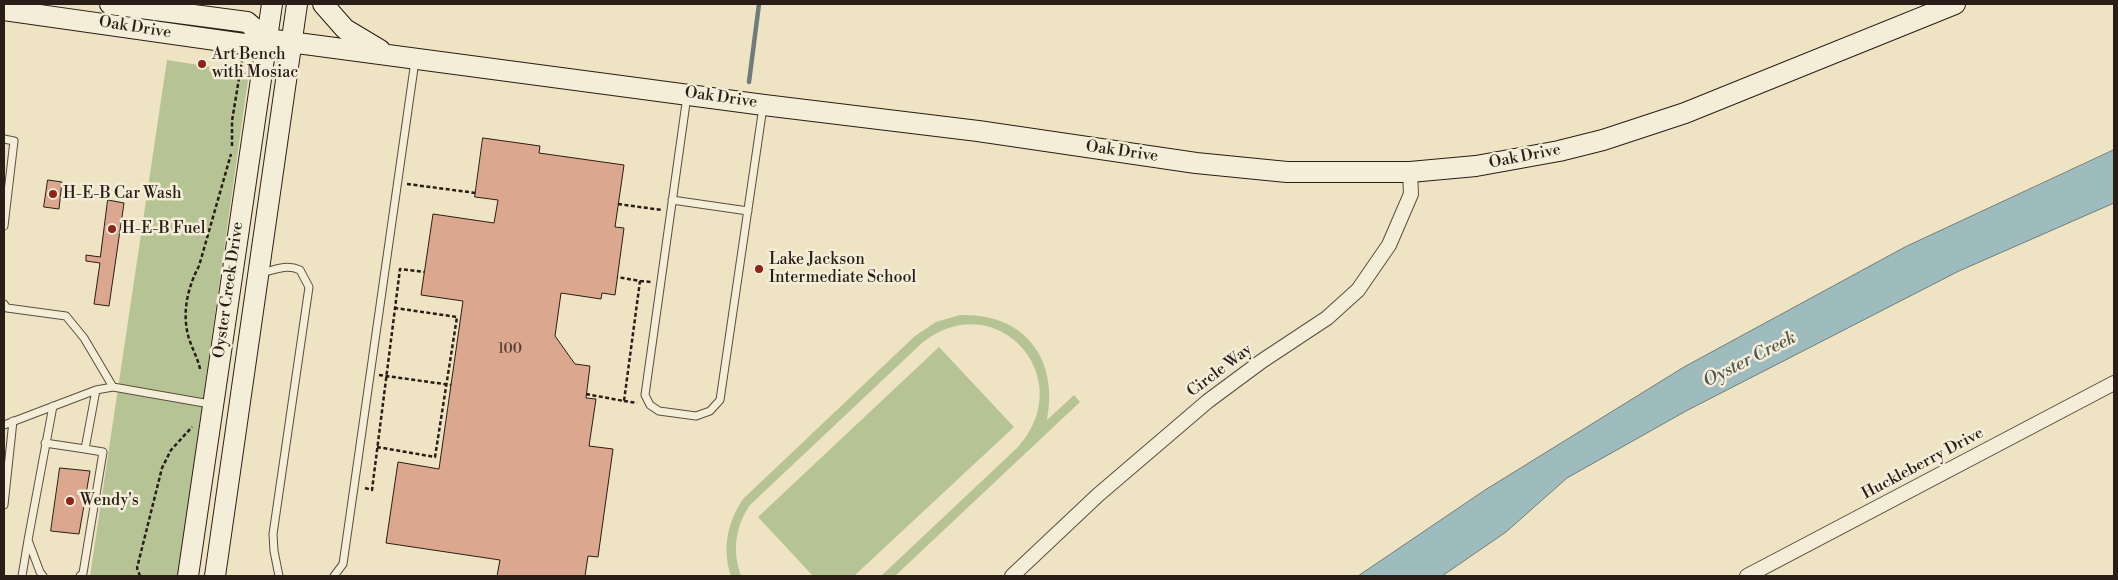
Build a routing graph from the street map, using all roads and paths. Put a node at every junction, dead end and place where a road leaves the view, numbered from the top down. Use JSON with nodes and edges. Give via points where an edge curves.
{"nodes":[{"id":1,"x":109,"y":4,"type":"edge"},
{"id":2,"x":272,"y":4,"type":"edge"},
{"id":3,"x":297,"y":4,"type":"edge"},
{"id":4,"x":323,"y":4,"type":"edge"},
{"id":5,"x":1955,"y":4,"type":"edge"},
{"id":6,"x":4,"y":10,"type":"edge"},
{"id":7,"x":106,"y":24,"type":"junction"},
{"id":8,"x":267,"y":39,"type":"junction"},
{"id":9,"x":291,"y":43,"type":"junction"},
{"id":10,"x":244,"y":44,"type":"junction"},
{"id":11,"x":386,"y":54,"type":"junction"},
{"id":12,"x":415,"y":58,"type":"junction"},
{"id":13,"x":687,"y":94,"type":"junction"},
{"id":14,"x":764,"y":104,"type":"junction"},
{"id":15,"x":4,"y":139,"type":"edge"},
{"id":16,"x":1410,"y":172,"type":"junction"},
{"id":17,"x":398,"y":183,"type":"junction"},
{"id":18,"x":476,"y":193,"type":"dead end"},
{"id":19,"x":672,"y":200,"type":"junction"},
{"id":20,"x":618,"y":204,"type":"dead end"},
{"id":21,"x":671,"y":211,"type":"junction"},
{"id":22,"x":748,"y":211,"type":"junction"},
{"id":23,"x":4,"y":226,"type":"edge"},
{"id":24,"x":424,"y":272,"type":"dead end"},
{"id":25,"x":259,"y":274,"type":"junction"},
{"id":26,"x":617,"y":276,"type":"dead end"},
{"id":27,"x":4,"y":304,"type":"edge"},
{"id":28,"x":395,"y":308,"type":"junction"},
{"id":29,"x":370,"y":374,"type":"junction"},
{"id":30,"x":199,"y":376,"type":"dead end"},
{"id":31,"x":386,"y":376,"type":"junction"},
{"id":32,"x":2114,"y":383,"type":"edge"},
{"id":33,"x":449,"y":385,"type":"junction"},
{"id":34,"x":113,"y":387,"type":"junction"},
{"id":35,"x":96,"y":390,"type":"junction"},
{"id":36,"x":586,"y":394,"type":"dead end"},
{"id":37,"x":205,"y":403,"type":"junction"},
{"id":38,"x":53,"y":406,"type":"junction"},
{"id":39,"x":13,"y":421,"type":"junction"},
{"id":40,"x":4,"y":425,"type":"edge"},
{"id":41,"x":45,"y":442,"type":"junction"},
{"id":42,"x":378,"y":447,"type":"junction"},
{"id":43,"x":86,"y":449,"type":"junction"},
{"id":44,"x":372,"y":490,"type":"dead end"},
{"id":45,"x":4,"y":505,"type":"edge"},
{"id":46,"x":28,"y":540,"type":"junction"},
{"id":47,"x":81,"y":575,"type":"edge"},
{"id":48,"x":22,"y":576,"type":"edge"},
{"id":49,"x":43,"y":576,"type":"edge"},
{"id":50,"x":140,"y":576,"type":"edge"},
{"id":51,"x":188,"y":576,"type":"edge"},
{"id":52,"x":215,"y":576,"type":"edge"},
{"id":53,"x":279,"y":576,"type":"edge"},
{"id":54,"x":334,"y":576,"type":"edge"},
{"id":55,"x":1012,"y":576,"type":"edge"},
{"id":56,"x":1747,"y":576,"type":"edge"}],
"edges":[{"from":1,"to":7,"type":"lane"},
{"from":1,"to":8,"type":"street","name":"Oak Drive","via":[[247,22]]},
{"from":2,"to":8,"type":"street","name":"Oyster Creek Drive"},
{"from":3,"to":9,"type":"street","name":"Oyster Creek Drive"},
{"from":4,"to":11,"type":"street","via":[[345,29]]},
{"from":5,"to":16,"type":"street","name":"Oak Drive","via":[[1685,113],[1603,140],[1476,166]]},
{"from":6,"to":7,"type":"street","name":"Oak Drive"},
{"from":7,"to":10,"type":"street","name":"Oak Drive"},
{"from":8,"to":9,"type":"street","name":"Oak Drive"},
{"from":8,"to":10,"type":"street","name":"Oak Drive"},
{"from":8,"to":37,"type":"street","name":"Oyster Creek Drive"},
{"from":9,"to":11,"type":"street","name":"Oak Drive"},
{"from":9,"to":25,"type":"street","name":"Oyster Creek Drive"},
{"from":10,"to":30,"type":"path","via":[[232,121],[232,150],[199,266],[190,282],[185,311],[188,334],[200,368]]},
{"from":11,"to":12,"type":"street","name":"Oak Drive"},
{"from":12,"to":13,"type":"street","name":"Oak Drive"},
{"from":12,"to":17,"type":"lane"},
{"from":13,"to":14,"type":"street","name":"Oak Drive"},
{"from":13,"to":19,"type":"lane"},
{"from":14,"to":16,"type":"street","name":"Oak Drive","via":[[1196,163],[1278,171]]},
{"from":14,"to":22,"type":"lane"},
{"from":15,"to":23,"type":"lane","via":[[14,141]]},
{"from":16,"to":55,"type":"street","name":"Circle Way","via":[[1410,194],[1389,245],[1358,290],[1327,318],[1208,401],[1098,495]]},
{"from":17,"to":18,"type":"path"},
{"from":17,"to":29,"type":"lane"},
{"from":19,"to":21,"type":"lane"},
{"from":19,"to":22,"type":"lane"},
{"from":20,"to":21,"type":"path"},
{"from":21,"to":22,"type":"lane","via":[[645,395],[650,405],[659,410],[696,416],[710,411],[720,400]]},
{"from":24,"to":28,"type":"path","via":[[400,269]]},
{"from":25,"to":52,"type":"street","name":"Oyster Creek Drive"},
{"from":25,"to":53,"type":"lane","via":[[292,266],[300,270],[309,287],[273,534]]},
{"from":26,"to":36,"type":"path","via":[[640,280],[624,401]]},
{"from":27,"to":34,"type":"lane","via":[[6,308],[26,312],[66,316],[84,338]]},
{"from":28,"to":31,"type":"path"},
{"from":28,"to":33,"type":"path","via":[[457,317]]},
{"from":29,"to":31,"type":"path"},
{"from":29,"to":54,"type":"lane","via":[[343,564]]},
{"from":31,"to":33,"type":"path"},
{"from":31,"to":42,"type":"path"},
{"from":32,"to":56,"type":"street","name":"Huckleberry Drive"},
{"from":33,"to":42,"type":"path","via":[[436,457]]},
{"from":34,"to":35,"type":"lane"},
{"from":34,"to":37,"type":"lane"},
{"from":35,"to":38,"type":"lane"},
{"from":35,"to":43,"type":"lane"},
{"from":37,"to":50,"type":"path","via":[[162,468],[137,568]]},
{"from":37,"to":51,"type":"street","name":"Oyster Creek Drive"},
{"from":38,"to":39,"type":"lane"},
{"from":38,"to":41,"type":"lane"},
{"from":39,"to":40,"type":"lane"},
{"from":39,"to":45,"type":"lane"},
{"from":41,"to":43,"type":"lane"},
{"from":41,"to":46,"type":"lane"},
{"from":42,"to":44,"type":"path"},
{"from":43,"to":47,"type":"lane","via":[[103,452]]},
{"from":46,"to":48,"type":"lane"},
{"from":46,"to":49,"type":"lane"}]}
